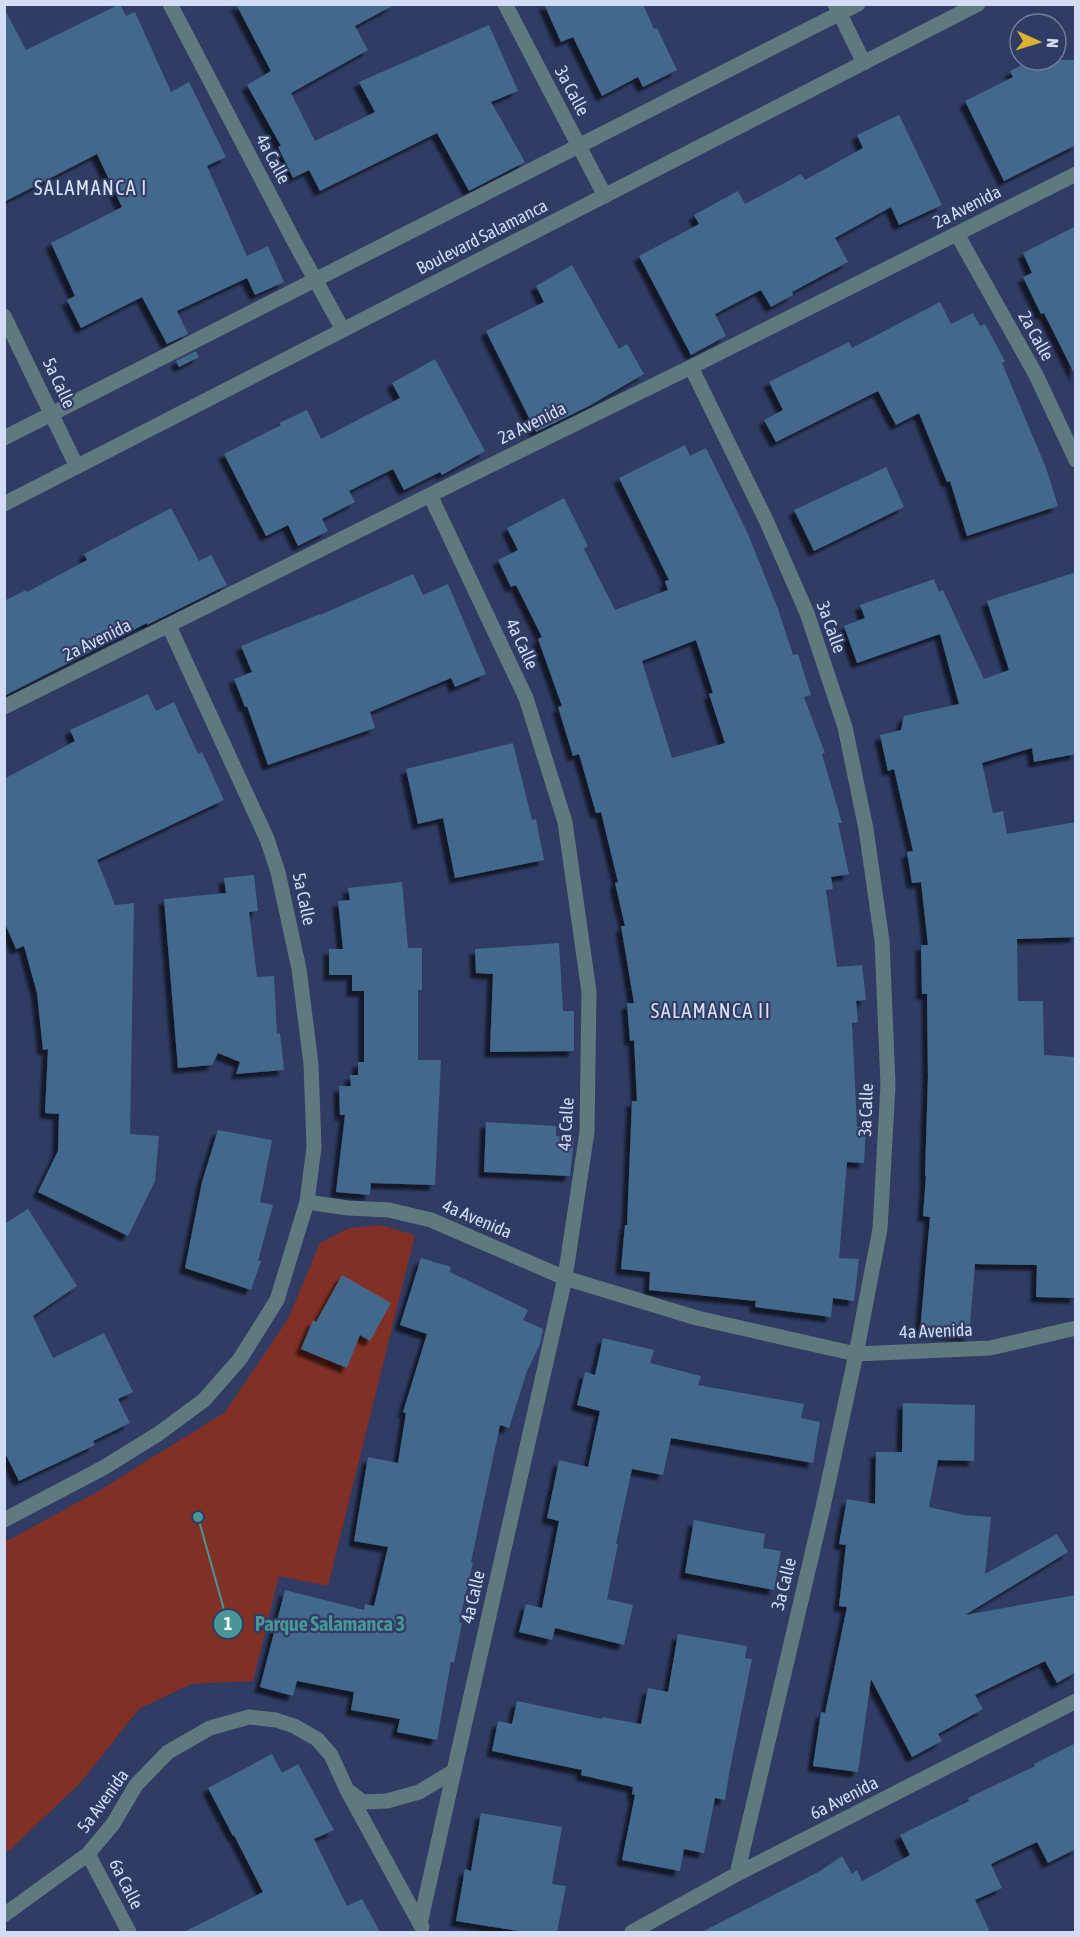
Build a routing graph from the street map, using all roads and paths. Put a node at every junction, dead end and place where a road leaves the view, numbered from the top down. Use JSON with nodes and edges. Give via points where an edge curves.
{"nodes":[{"id":1,"x":170,"y":4,"type":"edge"},
{"id":2,"x":505,"y":4,"type":"edge"},
{"id":3,"x":858,"y":4,"type":"edge"},
{"id":4,"x":978,"y":4,"type":"edge"},
{"id":5,"x":837,"y":9,"type":"edge"},
{"id":6,"x":864,"y":63,"type":"junction"},
{"id":7,"x":579,"y":146,"type":"junction"},
{"id":8,"x":1076,"y":174,"type":"edge"},
{"id":9,"x":605,"y":196,"type":"junction"},
{"id":10,"x":957,"y":234,"type":"junction"},
{"id":11,"x":315,"y":280,"type":"junction"},
{"id":12,"x":4,"y":316,"type":"edge"},
{"id":13,"x":343,"y":330,"type":"junction"},
{"id":14,"x":691,"y":367,"type":"junction"},
{"id":15,"x":52,"y":414,"type":"junction"},
{"id":16,"x":4,"y":438,"type":"edge"},
{"id":17,"x":1076,"y":460,"type":"edge"},
{"id":18,"x":77,"y":467,"type":"junction"},
{"id":19,"x":430,"y":495,"type":"junction"},
{"id":20,"x":4,"y":504,"type":"edge"},
{"id":21,"x":169,"y":626,"type":"junction"},
{"id":22,"x":4,"y":708,"type":"edge"},
{"id":23,"x":306,"y":1202,"type":"junction"},
{"id":24,"x":565,"y":1278,"type":"junction"},
{"id":25,"x":1076,"y":1328,"type":"edge"},
{"id":26,"x":856,"y":1354,"type":"junction"},
{"id":27,"x":4,"y":1520,"type":"edge"},
{"id":28,"x":1076,"y":1701,"type":"edge"},
{"id":29,"x":454,"y":1771,"type":"junction"},
{"id":30,"x":346,"y":1790,"type":"junction"},
{"id":31,"x":88,"y":1854,"type":"junction"},
{"id":32,"x":737,"y":1874,"type":"junction"},
{"id":33,"x":4,"y":1915,"type":"edge"},
{"id":34,"x":422,"y":1928,"type":"edge"},
{"id":35,"x":129,"y":1932,"type":"edge"},
{"id":36,"x":632,"y":1932,"type":"edge"}],
"edges":[{"from":1,"to":11,"type":"street","name":"4a Calle"},
{"from":2,"to":7,"type":"street","name":"3a Calle"},
{"from":3,"to":5,"type":"street","name":"Boulevard Salamanca"},
{"from":4,"to":6,"type":"street","name":"Boulevard Salamanca"},
{"from":5,"to":6,"type":"street"},
{"from":5,"to":7,"type":"street","name":"Boulevard Salamanca"},
{"from":6,"to":9,"type":"street","name":"Boulevard Salamanca"},
{"from":7,"to":9,"type":"street","name":"3a Calle"},
{"from":7,"to":11,"type":"street","name":"Boulevard Salamanca"},
{"from":8,"to":10,"type":"street","name":"2a Avenida"},
{"from":9,"to":13,"type":"street","name":"Boulevard Salamanca"},
{"from":10,"to":14,"type":"street","name":"2a Avenida"},
{"from":10,"to":17,"type":"street","name":"2a Calle","via":[[1036,375]]},
{"from":11,"to":13,"type":"street","name":"4a Calle"},
{"from":11,"to":15,"type":"street","name":"Boulevard Salamanca"},
{"from":12,"to":15,"type":"street","name":"5a Calle"},
{"from":13,"to":18,"type":"street","name":"Boulevard Salamanca"},
{"from":14,"to":19,"type":"street","name":"2a Avenida"},
{"from":14,"to":26,"type":"street","name":"3a Calle","via":[[807,613],[845,727],[866,830],[882,941],[888,1085],[880,1229]]},
{"from":15,"to":16,"type":"street","name":"Boulevard Salamanca"},
{"from":15,"to":18,"type":"street","name":"5a Calle"},
{"from":18,"to":20,"type":"street","name":"Boulevard Salamanca"},
{"from":19,"to":21,"type":"street","name":"2a Avenida"},
{"from":19,"to":24,"type":"street","name":"4a Calle","via":[[526,698],[565,822],[589,992],[587,1132]]},
{"from":21,"to":22,"type":"street","name":"2a Avenida"},
{"from":21,"to":23,"type":"street","name":"5a Calle","via":[[267,839],[278,872],[299,969],[311,1064],[314,1147]]},
{"from":23,"to":24,"type":"street","name":"4a Avenida","via":[[389,1210],[431,1220]]},
{"from":23,"to":27,"type":"street","via":[[277,1300],[240,1359],[204,1400],[103,1468]]},
{"from":24,"to":26,"type":"street","name":"4a Avenida","via":[[697,1318]]},
{"from":24,"to":29,"type":"street","name":"4a Calle"},
{"from":25,"to":26,"type":"street","name":"4a Avenida","via":[[990,1348]]},
{"from":26,"to":32,"type":"street","name":"3a Calle"},
{"from":28,"to":32,"type":"street","name":"6a Avenida"},
{"from":29,"to":30,"type":"street","via":[[419,1792],[387,1802],[363,1802]]},
{"from":29,"to":34,"type":"street","name":"4a Calle"},
{"from":30,"to":31,"type":"street","name":"5a Avenida","via":[[331,1755],[317,1739],[276,1720],[249,1717],[210,1728],[168,1752],[136,1785],[113,1824]]},
{"from":30,"to":34,"type":"street","name":"5a Avenida"},
{"from":31,"to":33,"type":"street","name":"5a Avenida"},
{"from":31,"to":35,"type":"street","name":"6a Calle"},
{"from":32,"to":36,"type":"street","name":"6a Avenida"}]}
